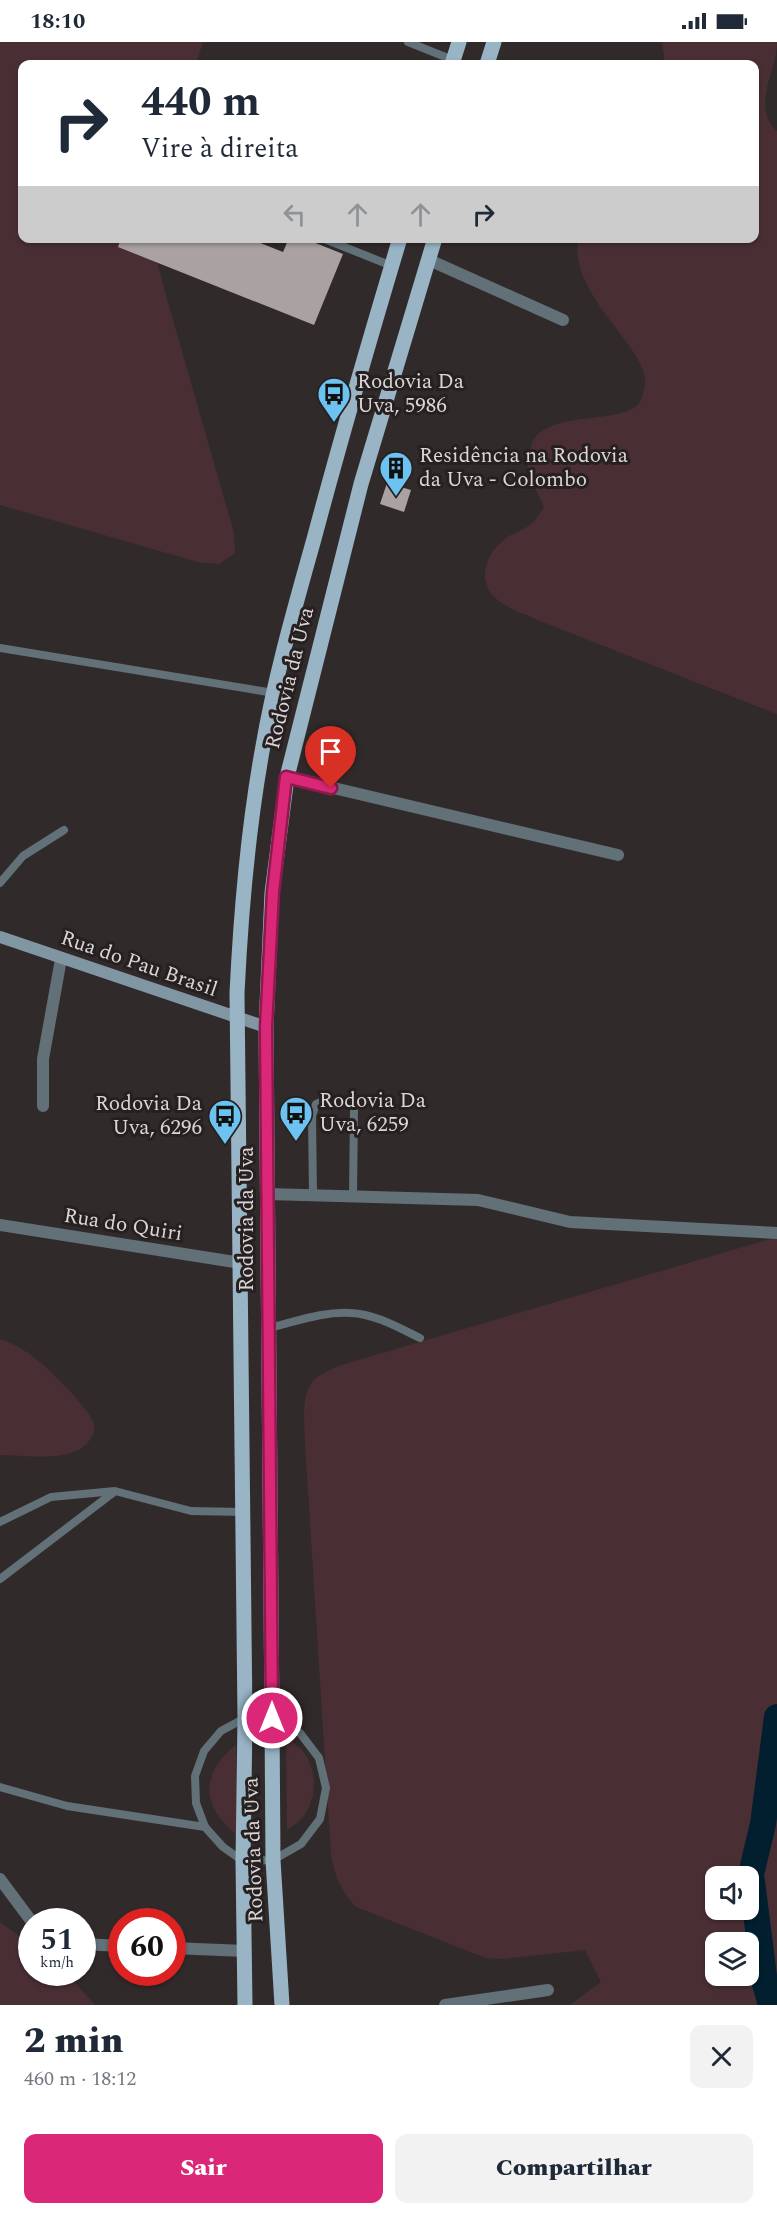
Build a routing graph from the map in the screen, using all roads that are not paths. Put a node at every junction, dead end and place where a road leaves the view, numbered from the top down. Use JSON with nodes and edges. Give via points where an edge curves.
{"nodes":[{"id":1,"x":408,"y":42,"type":"edge"},
{"id":2,"x":459,"y":42,"type":"edge"},
{"id":3,"x":494,"y":42,"type":"edge"},
{"id":4,"x":448,"y":60,"type":"edge"},
{"id":5,"x":454,"y":60,"type":"edge"},
{"id":6,"x":488,"y":60,"type":"edge"},
{"id":7,"x":334,"y":243,"type":"edge"},
{"id":8,"x":399,"y":243,"type":"edge"},
{"id":9,"x":434,"y":243,"type":"edge"},
{"id":10,"x":429,"y":260,"type":"junction"},
{"id":11,"x":392,"y":266,"type":"junction"},
{"id":12,"x":563,"y":320,"type":"dead end"},
{"id":13,"x":0,"y":648,"type":"edge"},
{"id":14,"x":273,"y":693,"type":"junction"},
{"id":15,"x":286,"y":777,"type":"junction"},
{"id":16,"x":64,"y":830,"type":"dead end"},
{"id":17,"x":618,"y":855,"type":"dead end"},
{"id":18,"x":0,"y":883,"type":"edge"},
{"id":19,"x":0,"y":937,"type":"edge"},
{"id":20,"x":61,"y":959,"type":"junction"},
{"id":21,"x":239,"y":1018,"type":"junction"},
{"id":22,"x":266,"y":1027,"type":"junction"},
{"id":23,"x":44,"y":1106,"type":"dead end"},
{"id":24,"x":268,"y":1194,"type":"junction"},
{"id":25,"x":313,"y":1195,"type":"junction"},
{"id":26,"x":353,"y":1196,"type":"junction"},
{"id":27,"x":0,"y":1225,"type":"edge"},
{"id":28,"x":777,"y":1233,"type":"edge"},
{"id":29,"x":241,"y":1263,"type":"junction"},
{"id":30,"x":269,"y":1328,"type":"junction"},
{"id":31,"x":420,"y":1338,"type":"dead end"},
{"id":32,"x":115,"y":1491,"type":"junction"},
{"id":33,"x":243,"y":1512,"type":"junction"},
{"id":34,"x":0,"y":1522,"type":"edge"},
{"id":35,"x":0,"y":1579,"type":"edge"},
{"id":36,"x":245,"y":1718,"type":"junction"},
{"id":37,"x":272,"y":1718,"type":"junction"},
{"id":38,"x":0,"y":1787,"type":"edge"},
{"id":39,"x":205,"y":1827,"type":"junction"},
{"id":40,"x":273,"y":1860,"type":"junction"},
{"id":41,"x":243,"y":1861,"type":"junction"},
{"id":42,"x":0,"y":1879,"type":"edge"},
{"id":43,"x":22,"y":1908,"type":"edge"},
{"id":44,"x":186,"y":1949,"type":"edge"},
{"id":45,"x":245,"y":1951,"type":"junction"},
{"id":46,"x":548,"y":1990,"type":"dead end"},
{"id":47,"x":245,"y":2005,"type":"edge"},
{"id":48,"x":282,"y":2005,"type":"edge"},
{"id":49,"x":445,"y":2005,"type":"edge"}],
"edges":[{"from":1,"to":4,"type":"lane"},
{"from":2,"to":5,"type":"main road"},
{"from":3,"to":6,"type":"main road"},
{"from":7,"to":11,"type":"lane"},
{"from":8,"to":11,"type":"main road","name":"Rodovia da Uva"},
{"from":9,"to":10,"type":"main road","name":"Rodovia da Uva"},
{"from":10,"to":12,"type":"street"},
{"from":10,"to":15,"type":"main road","name":"Rodovia da Uva","via":[[361,484]]},
{"from":11,"to":14,"type":"main road","name":"Rodovia da Uva"},
{"from":13,"to":14,"type":"lane"},
{"from":14,"to":21,"type":"main road","name":"Rodovia da Uva","via":[[249,840],[240,930]]},
{"from":15,"to":17,"type":"street"},
{"from":15,"to":22,"type":"main road","name":"Rodovia da Uva","via":[[273,892]]},
{"from":16,"to":18,"type":"lane","via":[[23,856]]},
{"from":19,"to":20,"type":"street","name":"Rua do Pau Brasil"},
{"from":20,"to":21,"type":"street","name":"Rua do Pau Brasil"},
{"from":20,"to":23,"type":"street","via":[[43,1059]]},
{"from":21,"to":22,"type":"street","name":"Rua do Pau Brasil"},
{"from":21,"to":29,"type":"main road","name":"Rodovia da Uva"},
{"from":22,"to":24,"type":"main road","name":"Rodovia da Uva"},
{"from":24,"to":25,"type":"street"},
{"from":24,"to":30,"type":"main road","name":"Rodovia da Uva"},
{"from":25,"to":26,"type":"street"},
{"from":25,"to":26,"type":"lane","via":[[312,1116],[316,1104],[323,1101],[354,1107]]},
{"from":26,"to":28,"type":"street","via":[[478,1200],[570,1222]]},
{"from":27,"to":29,"type":"street","name":"Rua do Quiri"},
{"from":29,"to":33,"type":"main road","name":"Rodovia da Uva"},
{"from":30,"to":31,"type":"lane","via":[[329,1313],[353,1312]]},
{"from":30,"to":37,"type":"main road","name":"Rodovia da Uva"},
{"from":32,"to":33,"type":"lane","via":[[191,1511]]},
{"from":32,"to":34,"type":"lane","via":[[51,1497]]},
{"from":32,"to":35,"type":"lane"},
{"from":33,"to":36,"type":"main road","name":"Rodovia da Uva"},
{"from":36,"to":37,"type":"lane"},
{"from":36,"to":39,"type":"lane","via":[[221,1731],[204,1751],[195,1776],[195,1794]]},
{"from":36,"to":41,"type":"main road","name":"Rodovia da Uva"},
{"from":37,"to":40,"type":"main road","name":"Rodovia da Uva"},
{"from":37,"to":40,"type":"lane","via":[[300,1733],[319,1758],[326,1788],[320,1819],[301,1844]]},
{"from":38,"to":39,"type":"lane","via":[[67,1806]]},
{"from":39,"to":41,"type":"lane"},
{"from":40,"to":41,"type":"lane"},
{"from":40,"to":48,"type":"main road","name":"Rodovia da Uva"},
{"from":41,"to":45,"type":"main road","name":"Rodovia da Uva"},
{"from":42,"to":43,"type":"street"},
{"from":44,"to":45,"type":"street"},
{"from":45,"to":47,"type":"main road","name":"Rodovia da Uva"},
{"from":46,"to":49,"type":"street"}]}
